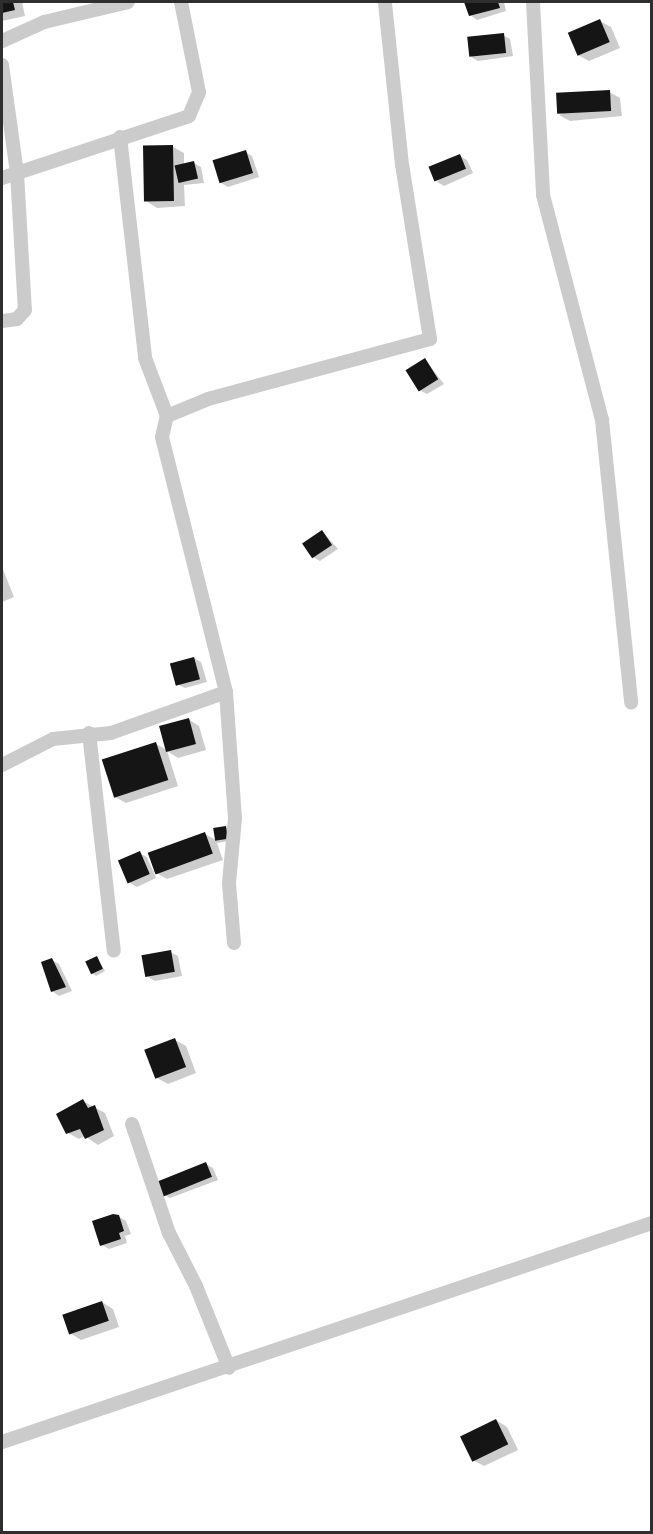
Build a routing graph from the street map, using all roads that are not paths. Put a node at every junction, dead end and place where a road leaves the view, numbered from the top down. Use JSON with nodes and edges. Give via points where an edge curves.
{"nodes":[{"id":1,"x":128,"y":2,"type":"edge"},
{"id":2,"x":181,"y":2,"type":"edge"},
{"id":3,"x":385,"y":2,"type":"edge"},
{"id":4,"x":533,"y":2,"type":"edge"},
{"id":5,"x":2,"y":41,"type":"edge"},
{"id":6,"x":2,"y":65,"type":"edge"},
{"id":7,"x":120,"y":137,"type":"junction"},
{"id":8,"x":17,"y":173,"type":"junction"},
{"id":9,"x":2,"y":178,"type":"edge"},
{"id":10,"x":2,"y":321,"type":"edge"},
{"id":11,"x":167,"y":416,"type":"junction"},
{"id":12,"x":226,"y":692,"type":"junction"},
{"id":13,"x":630,"y":703,"type":"dead end"},
{"id":14,"x":89,"y":733,"type":"junction"},
{"id":15,"x":2,"y":765,"type":"edge"},
{"id":16,"x":234,"y":943,"type":"dead end"},
{"id":17,"x":114,"y":951,"type":"dead end"},
{"id":18,"x":132,"y":1124,"type":"dead end"},
{"id":19,"x":651,"y":1223,"type":"edge"},
{"id":20,"x":229,"y":1368,"type":"junction"},
{"id":21,"x":2,"y":1442,"type":"edge"}],
"edges":[{"from":1,"to":5,"type":"street","via":[[44,22]]},
{"from":2,"to":7,"type":"street","via":[[199,92],[189,116]]},
{"from":3,"to":11,"type":"street","via":[[402,165],[430,339],[208,399]]},
{"from":4,"to":13,"type":"street","via":[[543,195],[602,420]]},
{"from":6,"to":8,"type":"street"},
{"from":7,"to":8,"type":"street"},
{"from":7,"to":11,"type":"street","via":[[145,358]]},
{"from":8,"to":9,"type":"street"},
{"from":8,"to":10,"type":"street","via":[[25,309],[17,319]]},
{"from":11,"to":12,"type":"street","via":[[162,437]]},
{"from":12,"to":14,"type":"street","via":[[140,725],[111,733]]},
{"from":12,"to":16,"type":"street","via":[[235,818],[229,883]]},
{"from":14,"to":15,"type":"street","via":[[53,739]]},
{"from":14,"to":17,"type":"street"},
{"from":18,"to":20,"type":"street","via":[[169,1233],[196,1286]]},
{"from":19,"to":20,"type":"street"},
{"from":20,"to":21,"type":"street"}]}
